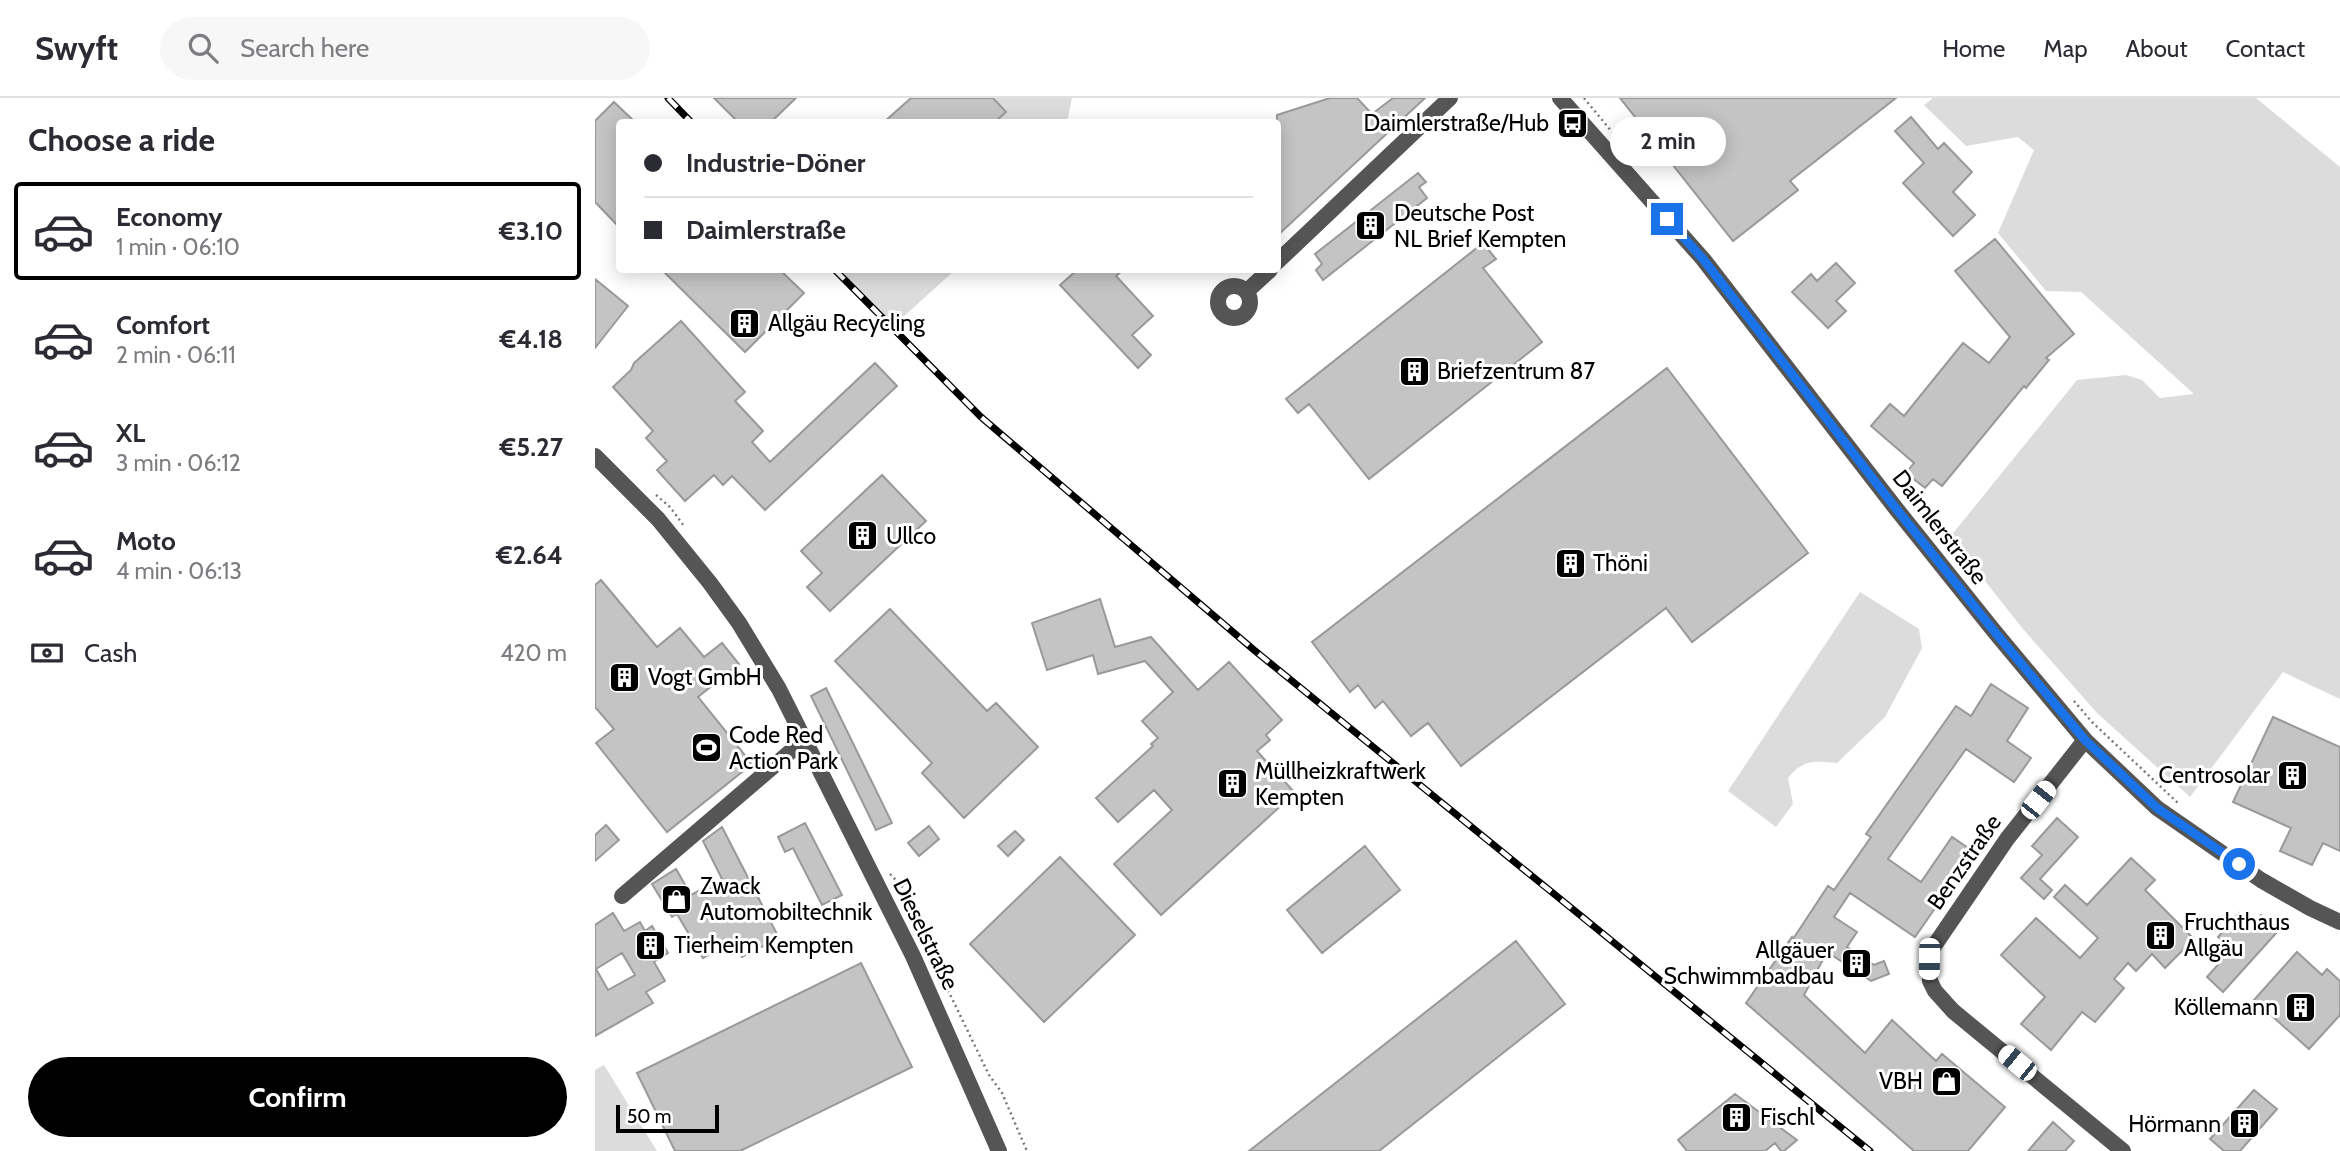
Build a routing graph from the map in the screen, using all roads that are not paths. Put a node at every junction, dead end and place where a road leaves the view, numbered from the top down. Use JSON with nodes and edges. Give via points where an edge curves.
{"nodes":[{"id":1,"x":1451,"y":98,"type":"edge"},
{"id":2,"x":1560,"y":98,"type":"edge"},
{"id":3,"x":1281,"y":258,"type":"edge"},
{"id":4,"x":1267,"y":273,"type":"edge"},
{"id":5,"x":1247,"y":292,"type":"dead end"},
{"id":6,"x":595,"y":456,"type":"edge"},
{"id":7,"x":804,"y":740,"type":"junction"},
{"id":8,"x":2085,"y":740,"type":"junction"},
{"id":9,"x":622,"y":896,"type":"dead end"},
{"id":10,"x":2340,"y":922,"type":"edge"},
{"id":11,"x":999,"y":1151,"type":"edge"},
{"id":12,"x":2123,"y":1151,"type":"edge"}],
"edges":[{"from":1,"to":3,"type":"street"},
{"from":2,"to":8,"type":"street","name":"Daimlerstraße","via":[[1703,259],[1894,506]]},
{"from":4,"to":5,"type":"street"},
{"from":6,"to":7,"type":"street","name":"Dieselstraße","via":[[658,519],[732,613]]},
{"from":7,"to":9,"type":"street"},
{"from":7,"to":11,"type":"street","name":"Dieselstraße","via":[[912,956]]},
{"from":8,"to":10,"type":"street","name":"Daimlerstraße","via":[[2157,808],[2261,880]]},
{"from":8,"to":12,"type":"street","name":"Benzstraße","via":[[2007,839],[1932,949],[1929,976],[1935,991],[1953,1011]]}]}
